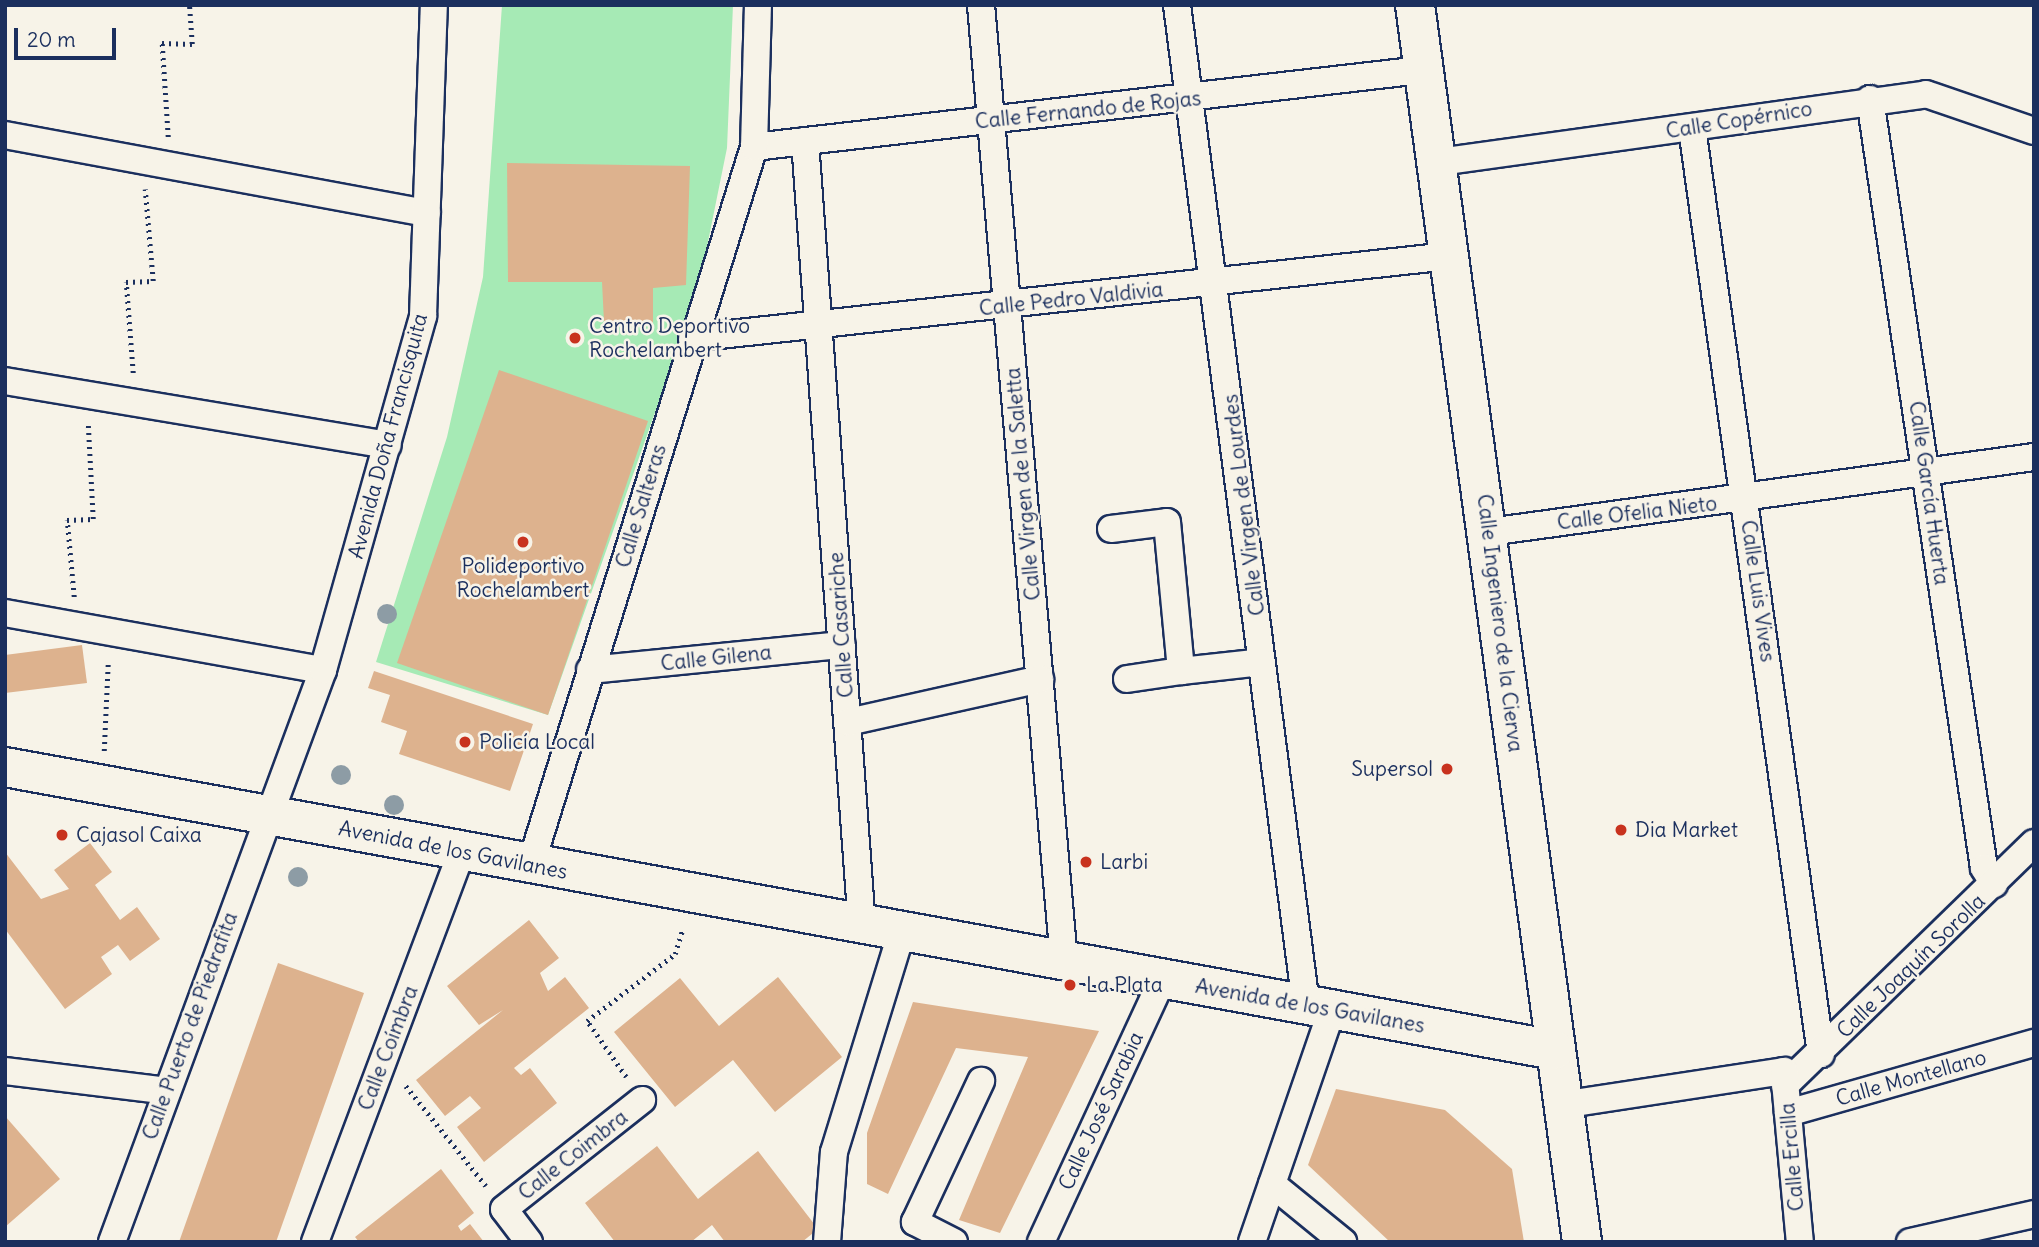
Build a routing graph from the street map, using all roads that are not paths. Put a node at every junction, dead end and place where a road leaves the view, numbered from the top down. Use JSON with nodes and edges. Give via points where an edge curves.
{"nodes":[{"id":1,"x":434,"y":5,"type":"edge"},
{"id":2,"x":758,"y":5,"type":"edge"},
{"id":3,"x":981,"y":5,"type":"edge"},
{"id":4,"x":1177,"y":5,"type":"edge"},
{"id":5,"x":1422,"y":5,"type":"edge"},
{"id":6,"x":1415,"y":6,"type":"edge"},
{"id":7,"x":1422,"y":70,"type":"junction"},
{"id":8,"x":1189,"y":98,"type":"junction"},
{"id":9,"x":1870,"y":99,"type":"junction"},
{"id":10,"x":991,"y":121,"type":"junction"},
{"id":11,"x":1692,"y":128,"type":"junction"},
{"id":12,"x":2034,"y":131,"type":"edge"},
{"id":13,"x":5,"y":135,"type":"edge"},
{"id":14,"x":805,"y":141,"type":"junction"},
{"id":15,"x":754,"y":147,"type":"junction"},
{"id":16,"x":1439,"y":162,"type":"junction"},
{"id":17,"x":426,"y":213,"type":"junction"},
{"id":18,"x":1449,"y":256,"type":"junction"},
{"id":19,"x":1217,"y":282,"type":"junction"},
{"id":20,"x":1007,"y":306,"type":"junction"},
{"id":21,"x":820,"y":325,"type":"junction"},
{"id":22,"x":692,"y":338,"type":"junction"},
{"id":23,"x":5,"y":380,"type":"edge"},
{"id":24,"x":388,"y":445,"type":"junction"},
{"id":25,"x":2034,"y":457,"type":"edge"},
{"id":26,"x":1926,"y":474,"type":"junction"},
{"id":27,"x":1746,"y":499,"type":"junction"},
{"id":28,"x":1111,"y":529,"type":"dead end"},
{"id":29,"x":1489,"y":532,"type":"junction"},
{"id":30,"x":5,"y":613,"type":"edge"},
{"id":31,"x":842,"y":645,"type":"junction"},
{"id":32,"x":1262,"y":662,"type":"junction"},
{"id":33,"x":323,"y":670,"type":"junction"},
{"id":34,"x":590,"y":670,"type":"junction"},
{"id":35,"x":1181,"y":671,"type":"junction"},
{"id":36,"x":1040,"y":679,"type":"junction"},
{"id":37,"x":1127,"y":679,"type":"dead end"},
{"id":38,"x":848,"y":722,"type":"junction"},
{"id":39,"x":5,"y":766,"type":"edge"},
{"id":40,"x":269,"y":811,"type":"junction"},
{"id":41,"x":2034,"y":843,"type":"edge"},
{"id":42,"x":461,"y":854,"type":"junction"},
{"id":43,"x":530,"y":866,"type":"junction"},
{"id":44,"x":1994,"y":884,"type":"junction"},
{"id":45,"x":862,"y":926,"type":"junction"},
{"id":46,"x":901,"y":934,"type":"junction"},
{"id":47,"x":1064,"y":962,"type":"junction"},
{"id":48,"x":1162,"y":980,"type":"junction"},
{"id":49,"x":1319,"y":1007,"type":"junction"},
{"id":50,"x":2034,"y":1043,"type":"edge"},
{"id":51,"x":1554,"y":1050,"type":"junction"},
{"id":52,"x":1821,"y":1054,"type":"junction"},
{"id":53,"x":5,"y":1071,"type":"edge"},
{"id":54,"x":1785,"y":1078,"type":"junction"},
{"id":55,"x":981,"y":1081,"type":"dead end"},
{"id":56,"x":167,"y":1091,"type":"junction"},
{"id":57,"x":642,"y":1100,"type":"road end"},
{"id":58,"x":1562,"y":1105,"type":"junction"},
{"id":59,"x":1788,"y":1112,"type":"junction"},
{"id":60,"x":1272,"y":1184,"type":"junction"},
{"id":61,"x":2034,"y":1214,"type":"edge"},
{"id":62,"x":112,"y":1242,"type":"edge"},
{"id":63,"x":315,"y":1242,"type":"edge"},
{"id":64,"x":530,"y":1242,"type":"edge"},
{"id":65,"x":827,"y":1242,"type":"edge"},
{"id":66,"x":954,"y":1242,"type":"edge"},
{"id":67,"x":1041,"y":1242,"type":"edge"},
{"id":68,"x":1252,"y":1242,"type":"edge"},
{"id":69,"x":1343,"y":1242,"type":"edge"},
{"id":70,"x":1582,"y":1242,"type":"edge"},
{"id":71,"x":1800,"y":1242,"type":"edge"},
{"id":72,"x":1910,"y":1242,"type":"edge"}],
"edges":[{"from":1,"to":17,"type":"street","name":"Avenida Doña Francisquita"},
{"from":2,"to":15,"type":"street","name":"Calle Salteras"},
{"from":3,"to":10,"type":"street","name":"Calle Virgen de la Saletta"},
{"from":4,"to":8,"type":"street","name":"Calle Virgen de Lourdes"},
{"from":5,"to":6,"type":"street"},
{"from":6,"to":7,"type":"street","name":"Calle Ingeniero de la Cierva"},
{"from":7,"to":8,"type":"street","name":"Calle Fernando de Rojas"},
{"from":7,"to":16,"type":"street","name":"Calle Ingeniero de la Cierva"},
{"from":8,"to":10,"type":"street","name":"Calle Fernando de Rojas"},
{"from":8,"to":19,"type":"street","name":"Calle Virgen de Lourdes"},
{"from":9,"to":11,"type":"street","name":"Calle Copérnico"},
{"from":9,"to":12,"type":"street","name":"Calle Copérnico","via":[[1926,94]]},
{"from":9,"to":26,"type":"street","name":"Calle García Huerta"},
{"from":10,"to":14,"type":"street","name":"Calle Fernando de Rojas"},
{"from":10,"to":20,"type":"street","name":"Calle Virgen de la Saletta"},
{"from":11,"to":16,"type":"street","name":"Calle Copérnico"},
{"from":11,"to":27,"type":"street","name":"Calle Luis Vives"},
{"from":13,"to":17,"type":"street"},
{"from":14,"to":15,"type":"street","name":"Calle Fernando de Rojas"},
{"from":14,"to":21,"type":"street","name":"Calle Casariche"},
{"from":15,"to":22,"type":"street","name":"Calle Salteras"},
{"from":16,"to":18,"type":"street","name":"Calle Ingeniero de la Cierva"},
{"from":17,"to":24,"type":"street","name":"Avenida Doña Francisquita","via":[[423,316]]},
{"from":18,"to":19,"type":"street","name":"Calle Pedro Valdivia"},
{"from":18,"to":29,"type":"street","name":"Calle Ingeniero de la Cierva"},
{"from":19,"to":20,"type":"street","name":"Calle Pedro Valdivia"},
{"from":19,"to":32,"type":"street","name":"Calle Virgen de Lourdes"},
{"from":20,"to":21,"type":"street","name":"Calle Pedro Valdivia"},
{"from":20,"to":36,"type":"street","name":"Calle Virgen de la Saletta"},
{"from":21,"to":22,"type":"street","name":"Calle Pedro Valdivia"},
{"from":21,"to":31,"type":"street","name":"Calle Casariche"},
{"from":22,"to":34,"type":"street","name":"Calle Salteras"},
{"from":23,"to":24,"type":"street"},
{"from":24,"to":33,"type":"street","name":"Avenida Doña Francisquita"},
{"from":25,"to":26,"type":"street","name":"Calle Ofelia Nieto"},
{"from":26,"to":27,"type":"street","name":"Calle Ofelia Nieto"},
{"from":26,"to":44,"type":"street","name":"Calle García Huerta","via":[[1984,868]]},
{"from":27,"to":29,"type":"street","name":"Calle Ofelia Nieto"},
{"from":27,"to":52,"type":"street","name":"Calle Luis Vives"},
{"from":28,"to":35,"type":"street","via":[[1167,522]]},
{"from":29,"to":51,"type":"street","name":"Calle Ingeniero de la Cierva"},
{"from":30,"to":33,"type":"street"},
{"from":31,"to":34,"type":"street","name":"Calle Gilena"},
{"from":31,"to":38,"type":"street","name":"Calle Casariche"},
{"from":32,"to":35,"type":"street"},
{"from":32,"to":49,"type":"street","name":"Calle Virgen de Lourdes"},
{"from":33,"to":40,"type":"street","name":"Avenida Doña Francisquita"},
{"from":34,"to":43,"type":"street","name":"Calle Salteras"},
{"from":35,"to":37,"type":"street"},
{"from":36,"to":38,"type":"street"},
{"from":36,"to":47,"type":"street","name":"Calle Virgen de la Saletta"},
{"from":38,"to":45,"type":"street","name":"Calle Casariche"},
{"from":39,"to":40,"type":"street","name":"Avenida de los Gavilanes"},
{"from":40,"to":42,"type":"street","name":"Avenida de los Gavilanes"},
{"from":40,"to":56,"type":"street","name":"Calle Puerto de Piedrafita"},
{"from":41,"to":44,"type":"street","name":"Calle Joaquín Sorolla"},
{"from":42,"to":43,"type":"street","name":"Avenida de los Gavilanes"},
{"from":42,"to":63,"type":"street","name":"Calle Coímbra"},
{"from":43,"to":45,"type":"street","name":"Avenida de los Gavilanes"},
{"from":44,"to":52,"type":"street","name":"Calle Joaquín Sorolla"},
{"from":45,"to":46,"type":"street","name":"Avenida de los Gavilanes"},
{"from":46,"to":47,"type":"street","name":"Avenida de los Gavilanes"},
{"from":46,"to":65,"type":"street","via":[[834,1152]]},
{"from":47,"to":48,"type":"street","name":"Avenida de los Gavilanes"},
{"from":48,"to":49,"type":"street","name":"Avenida de los Gavilanes"},
{"from":48,"to":67,"type":"street","name":"Calle José Sarabia"},
{"from":49,"to":51,"type":"street","name":"Avenida de los Gavilanes"},
{"from":49,"to":60,"type":"street"},
{"from":50,"to":59,"type":"street","name":"Calle Montellano"},
{"from":51,"to":58,"type":"street","name":"Calle Ingeniero de la Cierva"},
{"from":52,"to":54,"type":"street","name":"Calle Joaquín Sorolla"},
{"from":53,"to":56,"type":"street"},
{"from":54,"to":58,"type":"street"},
{"from":54,"to":59,"type":"street","name":"Calle Ercilla"},
{"from":55,"to":66,"type":"street","via":[[915,1222]]},
{"from":56,"to":62,"type":"street","name":"Calle Puerto de Piedrafita"},
{"from":57,"to":64,"type":"street","name":"Calle Coimbra","via":[[503,1209]]},
{"from":58,"to":70,"type":"street","name":"Calle Ingeniero de la Cierva"},
{"from":59,"to":71,"type":"street","name":"Calle Ercilla"},
{"from":60,"to":68,"type":"street"},
{"from":60,"to":69,"type":"street"},
{"from":61,"to":72,"type":"street"}]}
